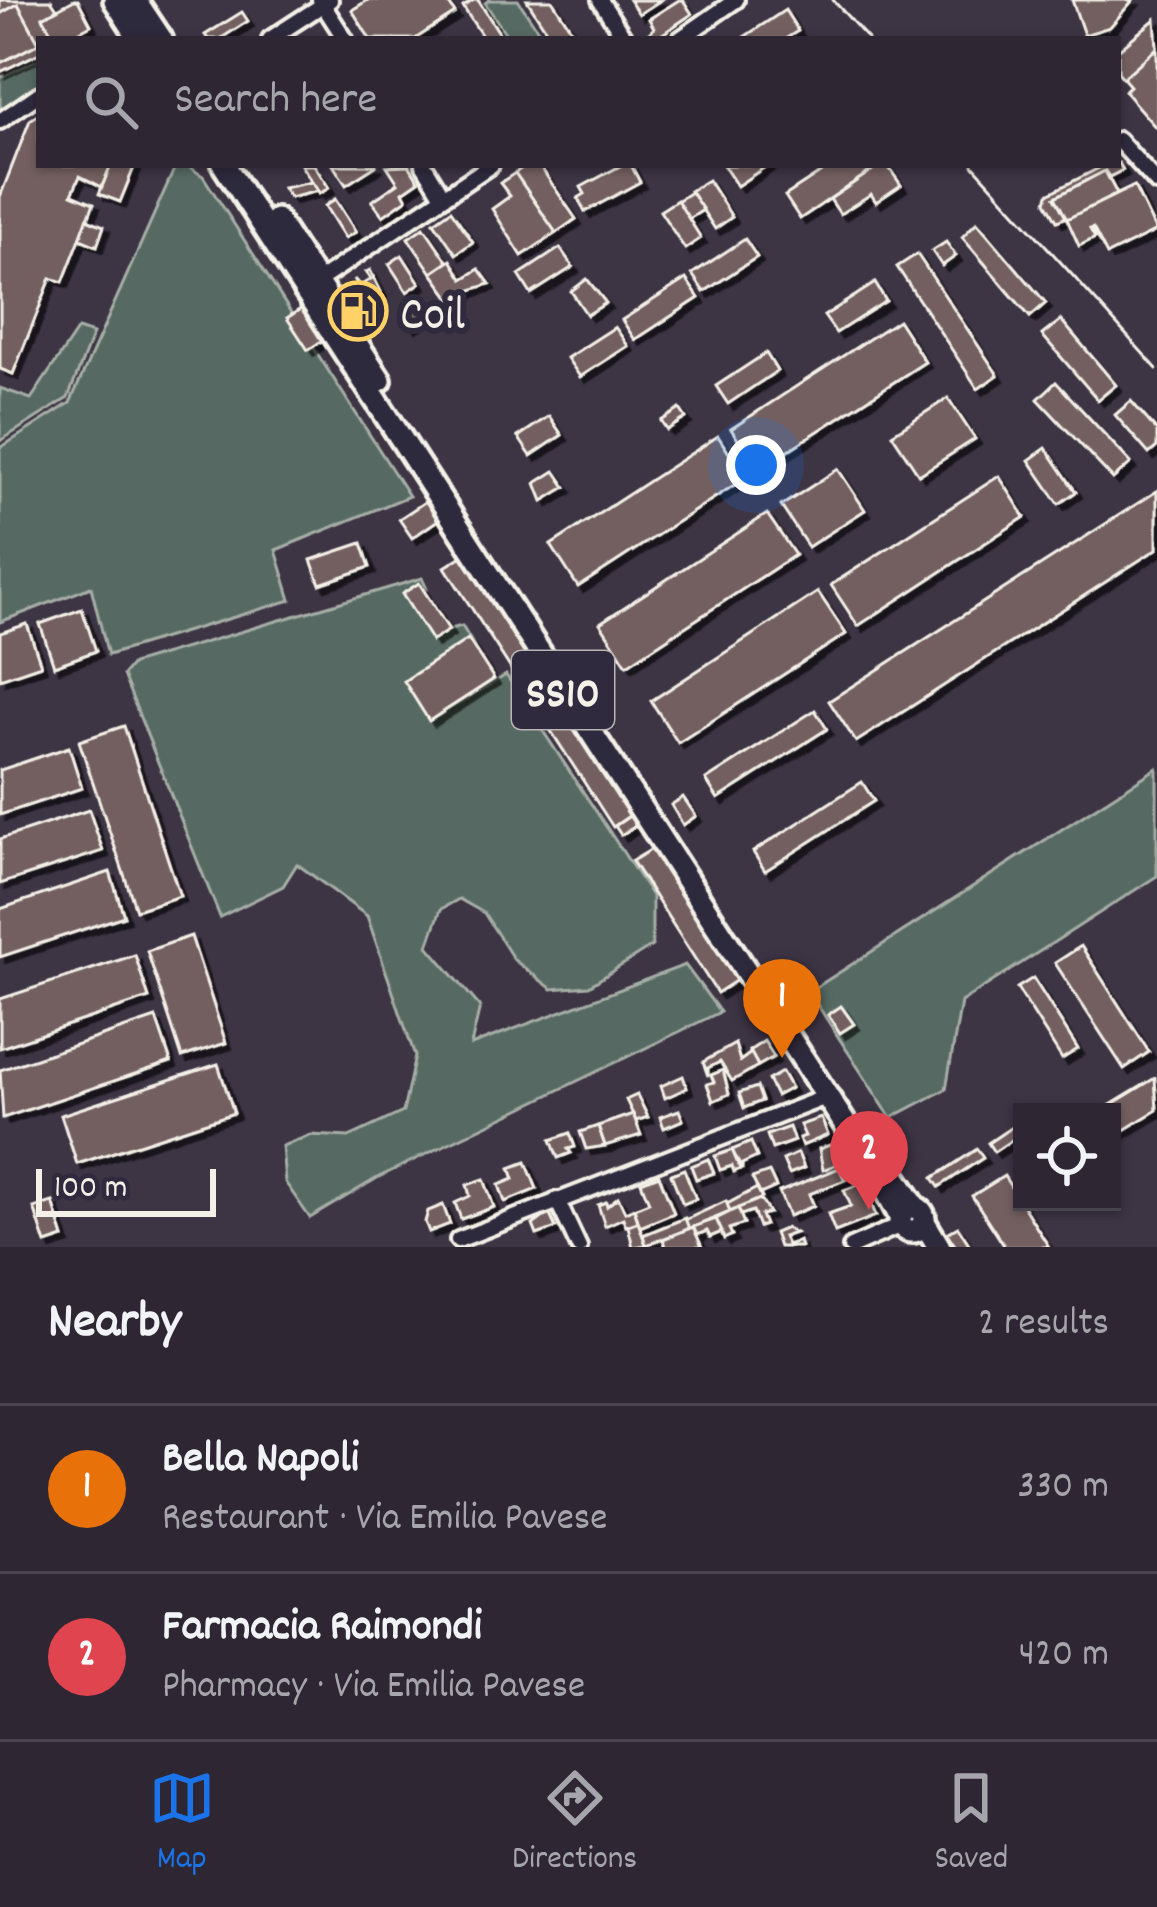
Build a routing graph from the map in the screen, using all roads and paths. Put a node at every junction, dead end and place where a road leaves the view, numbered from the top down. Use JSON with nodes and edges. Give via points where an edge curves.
{"nodes":[{"id":1,"x":115,"y":0,"type":"edge"},
{"id":2,"x":136,"y":0,"type":"edge"},
{"id":3,"x":600,"y":0,"type":"edge"},
{"id":4,"x":736,"y":0,"type":"edge"},
{"id":5,"x":324,"y":1,"type":"edge"},
{"id":6,"x":132,"y":36,"type":"edge"},
{"id":7,"x":159,"y":36,"type":"edge"},
{"id":8,"x":274,"y":36,"type":"edge"},
{"id":9,"x":343,"y":36,"type":"edge"},
{"id":10,"x":624,"y":36,"type":"edge"},
{"id":11,"x":684,"y":36,"type":"edge"},
{"id":12,"x":36,"y":96,"type":"edge"},
{"id":13,"x":0,"y":121,"type":"edge"},
{"id":14,"x":1121,"y":143,"type":"edge"},
{"id":15,"x":226,"y":168,"type":"edge"},
{"id":16,"x":243,"y":168,"type":"edge"},
{"id":17,"x":426,"y":168,"type":"edge"},
{"id":18,"x":486,"y":168,"type":"edge"},
{"id":19,"x":1157,"y":183,"type":"edge"},
{"id":20,"x":443,"y":196,"type":"junction"},
{"id":21,"x":317,"y":282,"type":"junction"},
{"id":22,"x":826,"y":1097,"type":"junction"},
{"id":23,"x":557,"y":1200,"type":"junction"},
{"id":24,"x":912,"y":1225,"type":"edge"},
{"id":25,"x":458,"y":1240,"type":"dead end"},
{"id":26,"x":579,"y":1247,"type":"edge"},
{"id":27,"x":851,"y":1247,"type":"edge"},
{"id":28,"x":939,"y":1247,"type":"edge"}],
"edges":[{"from":1,"to":6,"type":"main road"},
{"from":2,"to":7,"type":"main road"},
{"from":3,"to":10,"type":"street"},
{"from":4,"to":11,"type":"street"},
{"from":5,"to":8,"type":"street"},
{"from":5,"to":9,"type":"street"},
{"from":12,"to":13,"type":"street"},
{"from":14,"to":19,"type":"street"},
{"from":15,"to":22,"type":"main road","number":"SS10"},
{"from":16,"to":21,"type":"main road","number":"SS10"},
{"from":17,"to":20,"type":"street"},
{"from":18,"to":20,"type":"street"},
{"from":20,"to":21,"type":"street"},
{"from":21,"to":24,"type":"main road","number":"SS10"},
{"from":22,"to":23,"type":"street"},
{"from":22,"to":24,"type":"main road","number":"SS10"},
{"from":23,"to":25,"type":"street"},
{"from":23,"to":26,"type":"street"},
{"from":24,"to":27,"type":"street"},
{"from":24,"to":28,"type":"main road","number":"SS10"}]}
